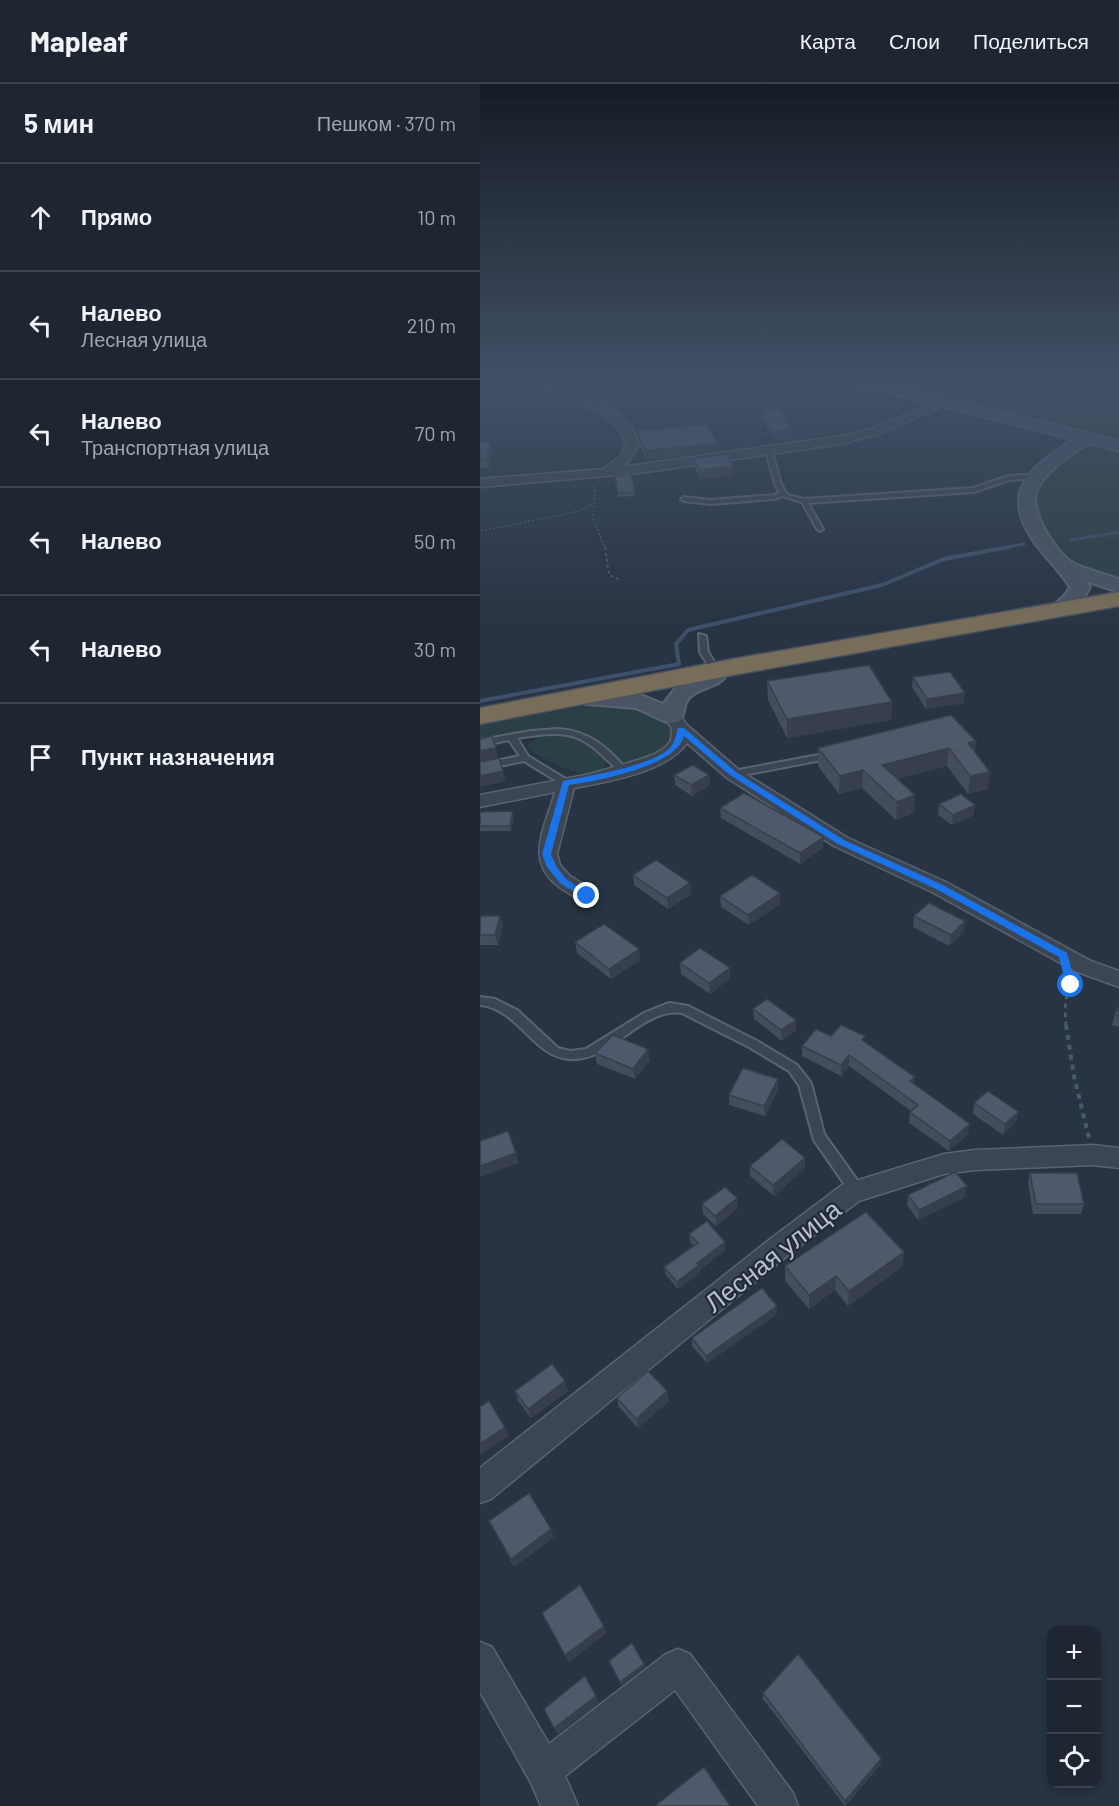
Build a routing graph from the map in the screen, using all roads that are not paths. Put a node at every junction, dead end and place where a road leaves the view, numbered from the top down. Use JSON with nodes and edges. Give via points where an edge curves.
{"nodes":[{"id":1,"x":619,"y":464,"type":"edge"},
{"id":2,"x":672,"y":464,"type":"edge"},
{"id":3,"x":772,"y":464,"type":"edge"},
{"id":4,"x":1052,"y":464,"type":"edge"},
{"id":5,"x":604,"y":473,"type":"junction"},
{"id":6,"x":1039,"y":476,"type":"junction"},
{"id":7,"x":480,"y":483,"type":"edge"},
{"id":8,"x":784,"y":493,"type":"junction"},
{"id":9,"x":684,"y":499,"type":"dead end"},
{"id":10,"x":804,"y":501,"type":"junction"},
{"id":11,"x":820,"y":529,"type":"dead end"},
{"id":12,"x":1069,"y":568,"type":"junction"},
{"id":13,"x":1119,"y":586,"type":"edge"},
{"id":14,"x":1119,"y":599,"type":"edge"},
{"id":15,"x":1058,"y":610,"type":"junction"},
{"id":16,"x":1119,"y":614,"type":"edge"},
{"id":17,"x":702,"y":636,"type":"dead end"},
{"id":18,"x":716,"y":674,"type":"junction"},
{"id":19,"x":587,"y":697,"type":"junction"},
{"id":20,"x":480,"y":716,"type":"edge"},
{"id":21,"x":677,"y":723,"type":"junction"},
{"id":22,"x":512,"y":738,"type":"junction"},
{"id":23,"x":480,"y":743,"type":"edge"},
{"id":24,"x":836,"y":754,"type":"edge"},
{"id":25,"x":525,"y":758,"type":"junction"},
{"id":26,"x":480,"y":767,"type":"edge"},
{"id":27,"x":624,"y":771,"type":"junction"},
{"id":28,"x":733,"y":774,"type":"junction"},
{"id":29,"x":566,"y":783,"type":"junction"},
{"id":30,"x":480,"y":801,"type":"edge"},
{"id":31,"x":587,"y":896,"type":"dead end"},
{"id":32,"x":1119,"y":979,"type":"edge"},
{"id":33,"x":480,"y":1001,"type":"edge"},
{"id":34,"x":1106,"y":1157,"type":"edge"},
{"id":35,"x":857,"y":1191,"type":"junction"},
{"id":36,"x":480,"y":1488,"type":"edge"},
{"id":37,"x":480,"y":1659,"type":"edge"},
{"id":38,"x":544,"y":1770,"type":"junction"},
{"id":39,"x":560,"y":1806,"type":"edge"},
{"id":40,"x":780,"y":1806,"type":"edge"}],
"edges":[{"from":1,"to":5,"type":"street"},
{"from":2,"to":5,"type":"street"},
{"from":3,"to":8,"type":"lane"},
{"from":4,"to":6,"type":"street"},
{"from":5,"to":7,"type":"street"},
{"from":6,"to":10,"type":"lane","via":[[1008,478],[974,490]]},
{"from":6,"to":12,"type":"street","via":[[1026,496],[1029,515],[1042,539]]},
{"from":8,"to":9,"type":"lane","via":[[711,502]]},
{"from":8,"to":10,"type":"lane"},
{"from":10,"to":11,"type":"lane"},
{"from":12,"to":13,"type":"street"},
{"from":12,"to":15,"type":"street","via":[[1080,587],[1073,599]]},
{"from":14,"to":15,"type":"highway"},
{"from":15,"to":18,"type":"highway"},
{"from":16,"to":18,"type":"highway","via":[[969,640]]},
{"from":17,"to":18,"type":"lane","via":[[704,652]]},
{"from":18,"to":19,"type":"highway"},
{"from":18,"to":21,"type":"street","via":[[681,693],[672,705]]},
{"from":19,"to":20,"type":"highway"},
{"from":19,"to":21,"type":"street","via":[[641,702]]},
{"from":21,"to":27,"type":"street","via":[[680,740],[673,750]]},
{"from":21,"to":28,"type":"street"},
{"from":22,"to":23,"type":"lane"},
{"from":22,"to":25,"type":"lane"},
{"from":22,"to":27,"type":"lane","via":[[546,732],[580,735]]},
{"from":24,"to":28,"type":"lane"},
{"from":25,"to":26,"type":"lane"},
{"from":25,"to":29,"type":"lane"},
{"from":27,"to":29,"type":"street"},
{"from":28,"to":32,"type":"street","via":[[841,842],[939,887],[1083,966]]},
{"from":29,"to":30,"type":"street"},
{"from":29,"to":31,"type":"street","via":[[547,854],[563,881]]},
{"from":33,"to":35,"type":"lane","via":[[513,1013],[555,1052],[570,1055],[588,1053],[670,1007],[684,1009],[793,1068],[805,1083],[818,1136]]},
{"from":34,"to":35,"type":"street","name":"Лесная улица","via":[[944,1164]]},
{"from":35,"to":36,"type":"street","name":"Лесная улица","via":[[778,1248]]},
{"from":37,"to":38,"type":"street"},
{"from":38,"to":39,"type":"street"},
{"from":38,"to":40,"type":"street","via":[[678,1666]]}]}
